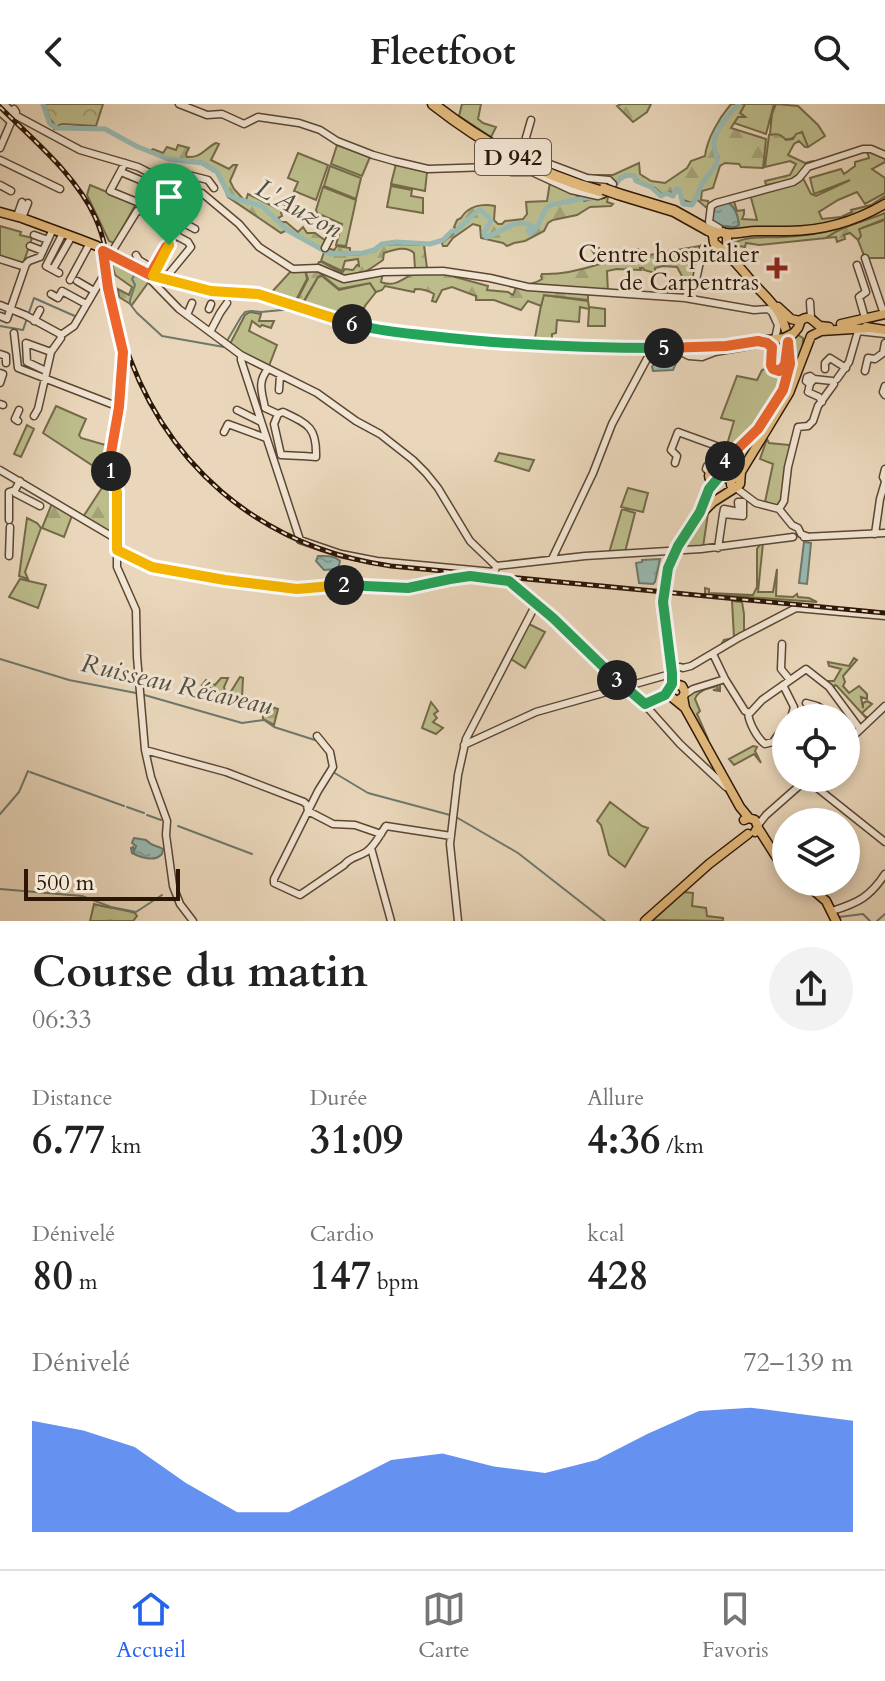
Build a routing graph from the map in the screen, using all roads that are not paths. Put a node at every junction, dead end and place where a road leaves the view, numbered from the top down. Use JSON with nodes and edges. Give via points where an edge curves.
{"nodes":[{"id":1,"x":179,"y":104,"type":"edge"},
{"id":2,"x":435,"y":104,"type":"edge"},
{"id":3,"x":13,"y":111,"type":"edge"},
{"id":4,"x":0,"y":112,"type":"edge"},
{"id":5,"x":531,"y":120,"type":"dead end"},
{"id":6,"x":0,"y":146,"type":"edge"},
{"id":7,"x":885,"y":155,"type":"edge"},
{"id":8,"x":0,"y":160,"type":"edge"},
{"id":9,"x":124,"y":168,"type":"junction"},
{"id":10,"x":169,"y":170,"type":"dead end"},
{"id":11,"x":156,"y":176,"type":"junction"},
{"id":12,"x":194,"y":176,"type":"junction"},
{"id":13,"x":166,"y":182,"type":"junction"},
{"id":14,"x":150,"y":184,"type":"junction"},
{"id":15,"x":0,"y":185,"type":"edge"},
{"id":16,"x":214,"y":188,"type":"dead end"},
{"id":17,"x":60,"y":189,"type":"dead end"},
{"id":18,"x":190,"y":189,"type":"junction"},
{"id":19,"x":11,"y":191,"type":"dead end"},
{"id":20,"x":199,"y":192,"type":"junction"},
{"id":21,"x":25,"y":203,"type":"dead end"},
{"id":22,"x":159,"y":205,"type":"dead end"},
{"id":23,"x":885,"y":205,"type":"edge"},
{"id":24,"x":143,"y":211,"type":"dead end"},
{"id":25,"x":0,"y":212,"type":"edge"},
{"id":26,"x":20,"y":217,"type":"junction"},
{"id":27,"x":182,"y":222,"type":"junction"},
{"id":28,"x":53,"y":229,"type":"junction"},
{"id":29,"x":195,"y":229,"type":"dead end"},
{"id":30,"x":334,"y":230,"type":"dead end"},
{"id":31,"x":747,"y":234,"type":"junction"},
{"id":32,"x":34,"y":235,"type":"dead end"},
{"id":33,"x":67,"y":235,"type":"junction"},
{"id":34,"x":162,"y":236,"type":"dead end"},
{"id":35,"x":48,"y":240,"type":"junction"},
{"id":36,"x":723,"y":240,"type":"junction"},
{"id":37,"x":171,"y":241,"type":"junction"},
{"id":38,"x":90,"y":243,"type":"junction"},
{"id":39,"x":30,"y":246,"type":"dead end"},
{"id":40,"x":325,"y":248,"type":"dead end"},
{"id":41,"x":703,"y":248,"type":"dead end"},
{"id":42,"x":43,"y":251,"type":"junction"},
{"id":43,"x":107,"y":253,"type":"junction"},
{"id":44,"x":136,"y":255,"type":"dead end"},
{"id":45,"x":865,"y":258,"type":"dead end"},
{"id":46,"x":0,"y":259,"type":"edge"},
{"id":47,"x":857,"y":265,"type":"dead end"},
{"id":48,"x":25,"y":267,"type":"junction"},
{"id":49,"x":56,"y":271,"type":"dead end"},
{"id":50,"x":105,"y":273,"type":"junction"},
{"id":51,"x":151,"y":275,"type":"junction"},
{"id":52,"x":94,"y":291,"type":"junction"},
{"id":53,"x":51,"y":294,"type":"dead end"},
{"id":54,"x":766,"y":296,"type":"junction"},
{"id":55,"x":685,"y":298,"type":"junction"},
{"id":56,"x":810,"y":302,"type":"dead end"},
{"id":57,"x":192,"y":303,"type":"dead end"},
{"id":58,"x":227,"y":303,"type":"dead end"},
{"id":59,"x":86,"y":304,"type":"junction"},
{"id":60,"x":0,"y":305,"type":"edge"},
{"id":61,"x":10,"y":309,"type":"junction"},
{"id":62,"x":40,"y":310,"type":"dead end"},
{"id":63,"x":885,"y":314,"type":"edge"},
{"id":64,"x":187,"y":315,"type":"junction"},
{"id":65,"x":4,"y":318,"type":"edge"},
{"id":66,"x":31,"y":319,"type":"junction"},
{"id":67,"x":16,"y":321,"type":"dead end"},
{"id":68,"x":65,"y":323,"type":"dead end"},
{"id":69,"x":860,"y":324,"type":"junction"},
{"id":70,"x":73,"y":327,"type":"junction"},
{"id":71,"x":832,"y":328,"type":"junction"},
{"id":72,"x":869,"y":328,"type":"junction"},
{"id":73,"x":210,"y":332,"type":"junction"},
{"id":74,"x":885,"y":332,"type":"edge"},
{"id":75,"x":14,"y":333,"type":"dead end"},
{"id":76,"x":61,"y":335,"type":"junction"},
{"id":77,"x":787,"y":337,"type":"junction"},
{"id":78,"x":885,"y":343,"type":"edge"},
{"id":79,"x":652,"y":350,"type":"junction"},
{"id":80,"x":51,"y":352,"type":"junction"},
{"id":81,"x":0,"y":354,"type":"edge"},
{"id":82,"x":884,"y":354,"type":"edge"},
{"id":83,"x":241,"y":355,"type":"junction"},
{"id":84,"x":6,"y":363,"type":"dead end"},
{"id":85,"x":846,"y":368,"type":"junction"},
{"id":86,"x":268,"y":369,"type":"junction"},
{"id":87,"x":825,"y":369,"type":"dead end"},
{"id":88,"x":46,"y":371,"type":"junction"},
{"id":89,"x":865,"y":371,"type":"dead end"},
{"id":90,"x":0,"y":373,"type":"edge"},
{"id":91,"x":280,"y":375,"type":"junction"},
{"id":92,"x":44,"y":379,"type":"junction"},
{"id":93,"x":836,"y":381,"type":"junction"},
{"id":94,"x":0,"y":383,"type":"edge"},
{"id":95,"x":885,"y":386,"type":"edge"},
{"id":96,"x":279,"y":390,"type":"dead end"},
{"id":97,"x":885,"y":395,"type":"edge"},
{"id":98,"x":822,"y":402,"type":"junction"},
{"id":99,"x":119,"y":407,"type":"junction"},
{"id":100,"x":19,"y":410,"type":"dead end"},
{"id":101,"x":237,"y":410,"type":"dead end"},
{"id":102,"x":278,"y":414,"type":"junction"},
{"id":103,"x":34,"y":416,"type":"dead end"},
{"id":104,"x":18,"y":421,"type":"dead end"},
{"id":105,"x":261,"y":422,"type":"junction"},
{"id":106,"x":224,"y":432,"type":"dead end"},
{"id":107,"x":266,"y":438,"type":"junction"},
{"id":108,"x":675,"y":463,"type":"dead end"},
{"id":109,"x":885,"y":469,"type":"edge"},
{"id":110,"x":0,"y":470,"type":"edge"},
{"id":111,"x":714,"y":476,"type":"junction"},
{"id":112,"x":20,"y":481,"type":"junction"},
{"id":113,"x":885,"y":482,"type":"edge"},
{"id":114,"x":738,"y":483,"type":"junction"},
{"id":115,"x":15,"y":490,"type":"junction"},
{"id":116,"x":40,"y":506,"type":"dead end"},
{"id":117,"x":779,"y":509,"type":"junction"},
{"id":118,"x":723,"y":514,"type":"dead end"},
{"id":119,"x":692,"y":525,"type":"junction"},
{"id":120,"x":796,"y":530,"type":"junction"},
{"id":121,"x":885,"y":533,"type":"edge"},
{"id":122,"x":875,"y":534,"type":"junction"},
{"id":123,"x":0,"y":540,"type":"edge"},
{"id":124,"x":10,"y":540,"type":"junction"},
{"id":125,"x":118,"y":540,"type":"junction"},
{"id":126,"x":718,"y":548,"type":"junction"},
{"id":127,"x":117,"y":550,"type":"junction"},
{"id":128,"x":9,"y":556,"type":"dead end"},
{"id":129,"x":552,"y":559,"type":"junction"},
{"id":130,"x":497,"y":566,"type":"junction"},
{"id":131,"x":536,"y":604,"type":"junction"},
{"id":132,"x":885,"y":616,"type":"edge"},
{"id":133,"x":782,"y":644,"type":"dead end"},
{"id":134,"x":713,"y":654,"type":"junction"},
{"id":135,"x":673,"y":671,"type":"junction"},
{"id":136,"x":725,"y":679,"type":"junction"},
{"id":137,"x":790,"y":680,"type":"junction"},
{"id":138,"x":783,"y":685,"type":"junction"},
{"id":139,"x":627,"y":687,"type":"junction"},
{"id":140,"x":677,"y":692,"type":"junction"},
{"id":141,"x":806,"y":703,"type":"dead end"},
{"id":142,"x":645,"y":704,"type":"junction"},
{"id":143,"x":792,"y":704,"type":"edge"},
{"id":144,"x":810,"y":704,"type":"edge"},
{"id":145,"x":842,"y":704,"type":"edge"},
{"id":146,"x":885,"y":706,"type":"edge"},
{"id":147,"x":748,"y":713,"type":"junction"},
{"id":148,"x":860,"y":728,"type":"edge"},
{"id":149,"x":317,"y":736,"type":"dead end"},
{"id":150,"x":772,"y":742,"type":"edge"},
{"id":151,"x":464,"y":745,"type":"junction"},
{"id":152,"x":145,"y":750,"type":"junction"},
{"id":153,"x":726,"y":787,"type":"dead end"},
{"id":154,"x":793,"y":792,"type":"edge"},
{"id":155,"x":822,"y":792,"type":"edge"},
{"id":156,"x":308,"y":811,"type":"junction"},
{"id":157,"x":751,"y":826,"type":"junction"},
{"id":158,"x":381,"y":834,"type":"junction"},
{"id":159,"x":451,"y":836,"type":"junction"},
{"id":160,"x":885,"y":842,"type":"edge"},
{"id":161,"x":371,"y":848,"type":"junction"},
{"id":162,"x":772,"y":850,"type":"edge"},
{"id":163,"x":884,"y":877,"type":"edge"},
{"id":164,"x":821,"y":896,"type":"edge"},
{"id":165,"x":832,"y":911,"type":"junction"},
{"id":166,"x":193,"y":921,"type":"edge"},
{"id":167,"x":391,"y":921,"type":"edge"},
{"id":168,"x":458,"y":921,"type":"edge"},
{"id":169,"x":645,"y":921,"type":"edge"},
{"id":170,"x":836,"y":921,"type":"edge"}],
"edges":[{"from":1,"to":5,"type":"street","via":[[244,124],[258,117],[299,123],[373,155],[428,169],[528,171],[598,196],[611,188],[609,180],[578,175],[526,155]]},
{"from":2,"to":36,"type":"highway","number":"D 942","bridge":true,"via":[[519,160],[567,181],[674,214]]},
{"from":3,"to":4,"type":"street"},
{"from":3,"to":6,"type":"street"},
{"from":3,"to":9,"type":"street","via":[[80,150]]},
{"from":7,"to":36,"type":"street","via":[[863,149],[808,167],[793,182],[716,203],[708,219]]},
{"from":8,"to":17,"type":"street"},
{"from":9,"to":11,"type":"street"},
{"from":9,"to":14,"type":"street"},
{"from":9,"to":14,"type":"street","via":[[110,191],[137,202]]},
{"from":10,"to":12,"type":"street"},
{"from":11,"to":13,"type":"street"},
{"from":11,"to":14,"type":"street"},
{"from":12,"to":16,"type":"street"},
{"from":12,"to":18,"type":"street"},
{"from":13,"to":18,"type":"street"},
{"from":13,"to":22,"type":"street","via":[[164,193],[155,200]]},
{"from":15,"to":19,"type":"street"},
{"from":18,"to":20,"type":"street"},
{"from":20,"to":27,"type":"street"},
{"from":20,"to":55,"type":"street","via":[[259,247],[293,269],[318,268],[344,279],[443,271],[528,287]]},
{"from":21,"to":26,"type":"street"},
{"from":23,"to":31,"type":"main road","via":[[852,222],[820,230]]},
{"from":23,"to":36,"type":"main road","via":[[825,227],[731,234]]},
{"from":24,"to":43,"type":"street","via":[[137,211]]},
{"from":25,"to":26,"type":"main road"},
{"from":26,"to":28,"type":"main road"},
{"from":27,"to":29,"type":"street"},
{"from":27,"to":37,"type":"street"},
{"from":28,"to":33,"type":"main road"},
{"from":28,"to":35,"type":"street"},
{"from":30,"to":40,"type":"street"},
{"from":31,"to":36,"type":"main road"},
{"from":31,"to":36,"type":"main road","via":[[730,246]]},
{"from":32,"to":35,"type":"street"},
{"from":33,"to":38,"type":"main road"},
{"from":33,"to":49,"type":"street","via":[[46,266]]},
{"from":34,"to":37,"type":"street"},
{"from":35,"to":42,"type":"street"},
{"from":36,"to":54,"type":"main road","number":"D 942"},
{"from":37,"to":51,"type":"street"},
{"from":37,"to":51,"type":"street","via":[[157,252]]},
{"from":37,"to":51,"type":"street","via":[[189,243],[190,248],[168,275]]},
{"from":38,"to":43,"type":"main road"},
{"from":38,"to":52,"type":"street","via":[[74,281]]},
{"from":39,"to":42,"type":"street"},
{"from":41,"to":55,"type":"street","via":[[696,280]]},
{"from":42,"to":48,"type":"street"},
{"from":43,"to":50,"type":"street","via":[[102,257]]},
{"from":43,"to":51,"type":"main road"},
{"from":44,"to":51,"type":"street"},
{"from":45,"to":63,"type":"street"},
{"from":46,"to":48,"type":"street"},
{"from":47,"to":69,"type":"street","via":[[866,292],[859,297]]},
{"from":48,"to":61,"type":"street"},
{"from":50,"to":52,"type":"street"},
{"from":50,"to":99,"type":"street","via":[[123,352]]},
{"from":51,"to":64,"type":"street"},
{"from":51,"to":79,"type":"main road","via":[[211,291],[254,293],[379,330]]},
{"from":52,"to":59,"type":"street"},
{"from":53,"to":59,"type":"street","via":[[58,298],[62,291]]},
{"from":54,"to":77,"type":"main road"},
{"from":54,"to":77,"type":"main road","via":[[789,318]]},
{"from":55,"to":77,"type":"street","via":[[770,310]]},
{"from":56,"to":77,"type":"street"},
{"from":57,"to":64,"type":"street"},
{"from":58,"to":73,"type":"street"},
{"from":59,"to":70,"type":"street"},
{"from":60,"to":61,"type":"street"},
{"from":61,"to":65,"type":"street"},
{"from":61,"to":66,"type":"street"},
{"from":62,"to":66,"type":"street"},
{"from":63,"to":69,"type":"main road"},
{"from":64,"to":73,"type":"street"},
{"from":65,"to":67,"type":"street"},
{"from":66,"to":76,"type":"street"},
{"from":68,"to":70,"type":"street"},
{"from":69,"to":71,"type":"main road"},
{"from":69,"to":71,"type":"main road"},
{"from":69,"to":72,"type":"main road"},
{"from":69,"to":74,"type":"street"},
{"from":69,"to":85,"type":"street"},
{"from":70,"to":76,"type":"street"},
{"from":71,"to":72,"type":"main road"},
{"from":71,"to":77,"type":"main road"},
{"from":72,"to":74,"type":"main road"},
{"from":73,"to":83,"type":"street"},
{"from":75,"to":92,"type":"street","via":[[18,368]]},
{"from":76,"to":80,"type":"street"},
{"from":77,"to":79,"type":"main road"},
{"from":77,"to":111,"type":"main road","via":[[790,364],[783,390],[758,429]]},
{"from":77,"to":114,"type":"main road","via":[[805,341],[804,351],[789,393]]},
{"from":78,"to":82,"type":"street"},
{"from":79,"to":129,"type":"street","via":[[612,424]]},
{"from":80,"to":88,"type":"street"},
{"from":80,"to":88,"type":"street","via":[[26,343],[27,362]]},
{"from":81,"to":84,"type":"street"},
{"from":82,"to":89,"type":"street","via":[[868,358]]},
{"from":83,"to":86,"type":"street"},
{"from":83,"to":105,"type":"street"},
{"from":85,"to":87,"type":"street","via":[[830,358]]},
{"from":85,"to":93,"type":"street"},
{"from":86,"to":91,"type":"street"},
{"from":86,"to":102,"type":"street","via":[[261,379],[265,408]]},
{"from":88,"to":92,"type":"street"},
{"from":90,"to":94,"type":"street"},
{"from":91,"to":96,"type":"street"},
{"from":91,"to":130,"type":"street","via":[[380,434],[418,465],[470,541]]},
{"from":92,"to":99,"type":"street"},
{"from":92,"to":103,"type":"street"},
{"from":93,"to":98,"type":"street"},
{"from":93,"to":98,"type":"street","via":[[812,382],[808,392]]},
{"from":95,"to":97,"type":"street"},
{"from":98,"to":117,"type":"street","via":[[810,424],[798,427]]},
{"from":99,"to":125,"type":"street","via":[[110,459]]},
{"from":100,"to":104,"type":"street"},
{"from":101,"to":105,"type":"street"},
{"from":102,"to":102,"type":"street","via":[[274,424],[281,455],[316,457],[310,427]]},
{"from":105,"to":107,"type":"street"},
{"from":106,"to":107,"type":"street","via":[[228,424]]},
{"from":107,"to":130,"type":"street","via":[[300,540],[389,563],[494,572]]},
{"from":108,"to":111,"type":"street","via":[[671,450],[678,432],[723,449],[717,464],[707,466]]},
{"from":109,"to":113,"type":"street"},
{"from":110,"to":112,"type":"street"},
{"from":111,"to":114,"type":"street"},
{"from":111,"to":119,"type":"main road"},
{"from":112,"to":115,"type":"street"},
{"from":112,"to":125,"type":"street"},
{"from":113,"to":122,"type":"street"},
{"from":114,"to":117,"type":"street","via":[[756,503]]},
{"from":114,"to":119,"type":"main road"},
{"from":115,"to":116,"type":"street"},
{"from":115,"to":124,"type":"street","via":[[9,492]]},
{"from":117,"to":120,"type":"street"},
{"from":118,"to":126,"type":"street"},
{"from":119,"to":135,"type":"main road","bridge":true,"via":[[673,556],[663,596]]},
{"from":120,"to":122,"type":"street","via":[[808,537]]},
{"from":120,"to":126,"type":"street","via":[[784,539]]},
{"from":121,"to":122,"type":"street"},
{"from":123,"to":124,"type":"street"},
{"from":124,"to":128,"type":"street"},
{"from":125,"to":127,"type":"street"},
{"from":126,"to":129,"type":"street"},
{"from":127,"to":131,"type":"street","via":[[152,567],[297,589],[408,588],[470,576],[505,579]]},
{"from":127,"to":152,"type":"street","via":[[118,571],[136,610]]},
{"from":129,"to":130,"type":"street"},
{"from":131,"to":139,"type":"street"},
{"from":131,"to":151,"type":"street"},
{"from":132,"to":134,"type":"street","via":[[796,608]]},
{"from":133,"to":137,"type":"street","via":[[781,669]]},
{"from":134,"to":135,"type":"street"},
{"from":134,"to":136,"type":"street"},
{"from":135,"to":139,"type":"street"},
{"from":135,"to":140,"type":"main road"},
{"from":136,"to":140,"type":"street"},
{"from":136,"to":147,"type":"street"},
{"from":137,"to":138,"type":"street"},
{"from":137,"to":145,"type":"street","via":[[810,671]]},
{"from":138,"to":143,"type":"street"},
{"from":138,"to":147,"type":"street"},
{"from":139,"to":142,"type":"street"},
{"from":139,"to":151,"type":"street","via":[[536,712]]},
{"from":140,"to":142,"type":"street"},
{"from":140,"to":157,"type":"main road"},
{"from":141,"to":144,"type":"street"},
{"from":142,"to":153,"type":"street"},
{"from":146,"to":148,"type":"street"},
{"from":147,"to":150,"type":"street","via":[[760,741]]},
{"from":149,"to":156,"type":"street","via":[[330,752],[333,767]]},
{"from":151,"to":159,"type":"street"},
{"from":152,"to":156,"type":"street","via":[[226,772],[304,802]]},
{"from":152,"to":166,"type":"street","via":[[167,821],[174,892]]},
{"from":154,"to":157,"type":"street"},
{"from":155,"to":160,"type":"street"},
{"from":156,"to":158,"type":"street","via":[[333,824]]},
{"from":156,"to":161,"type":"street","via":[[274,883],[300,895]]},
{"from":157,"to":162,"type":"main road"},
{"from":157,"to":169,"type":"main road"},
{"from":158,"to":159,"type":"street","via":[[388,825]]},
{"from":158,"to":161,"type":"street"},
{"from":159,"to":168,"type":"street"},
{"from":161,"to":167,"type":"street"},
{"from":163,"to":165,"type":"street","via":[[857,902]]},
{"from":164,"to":165,"type":"main road"},
{"from":165,"to":170,"type":"main road"}]}
